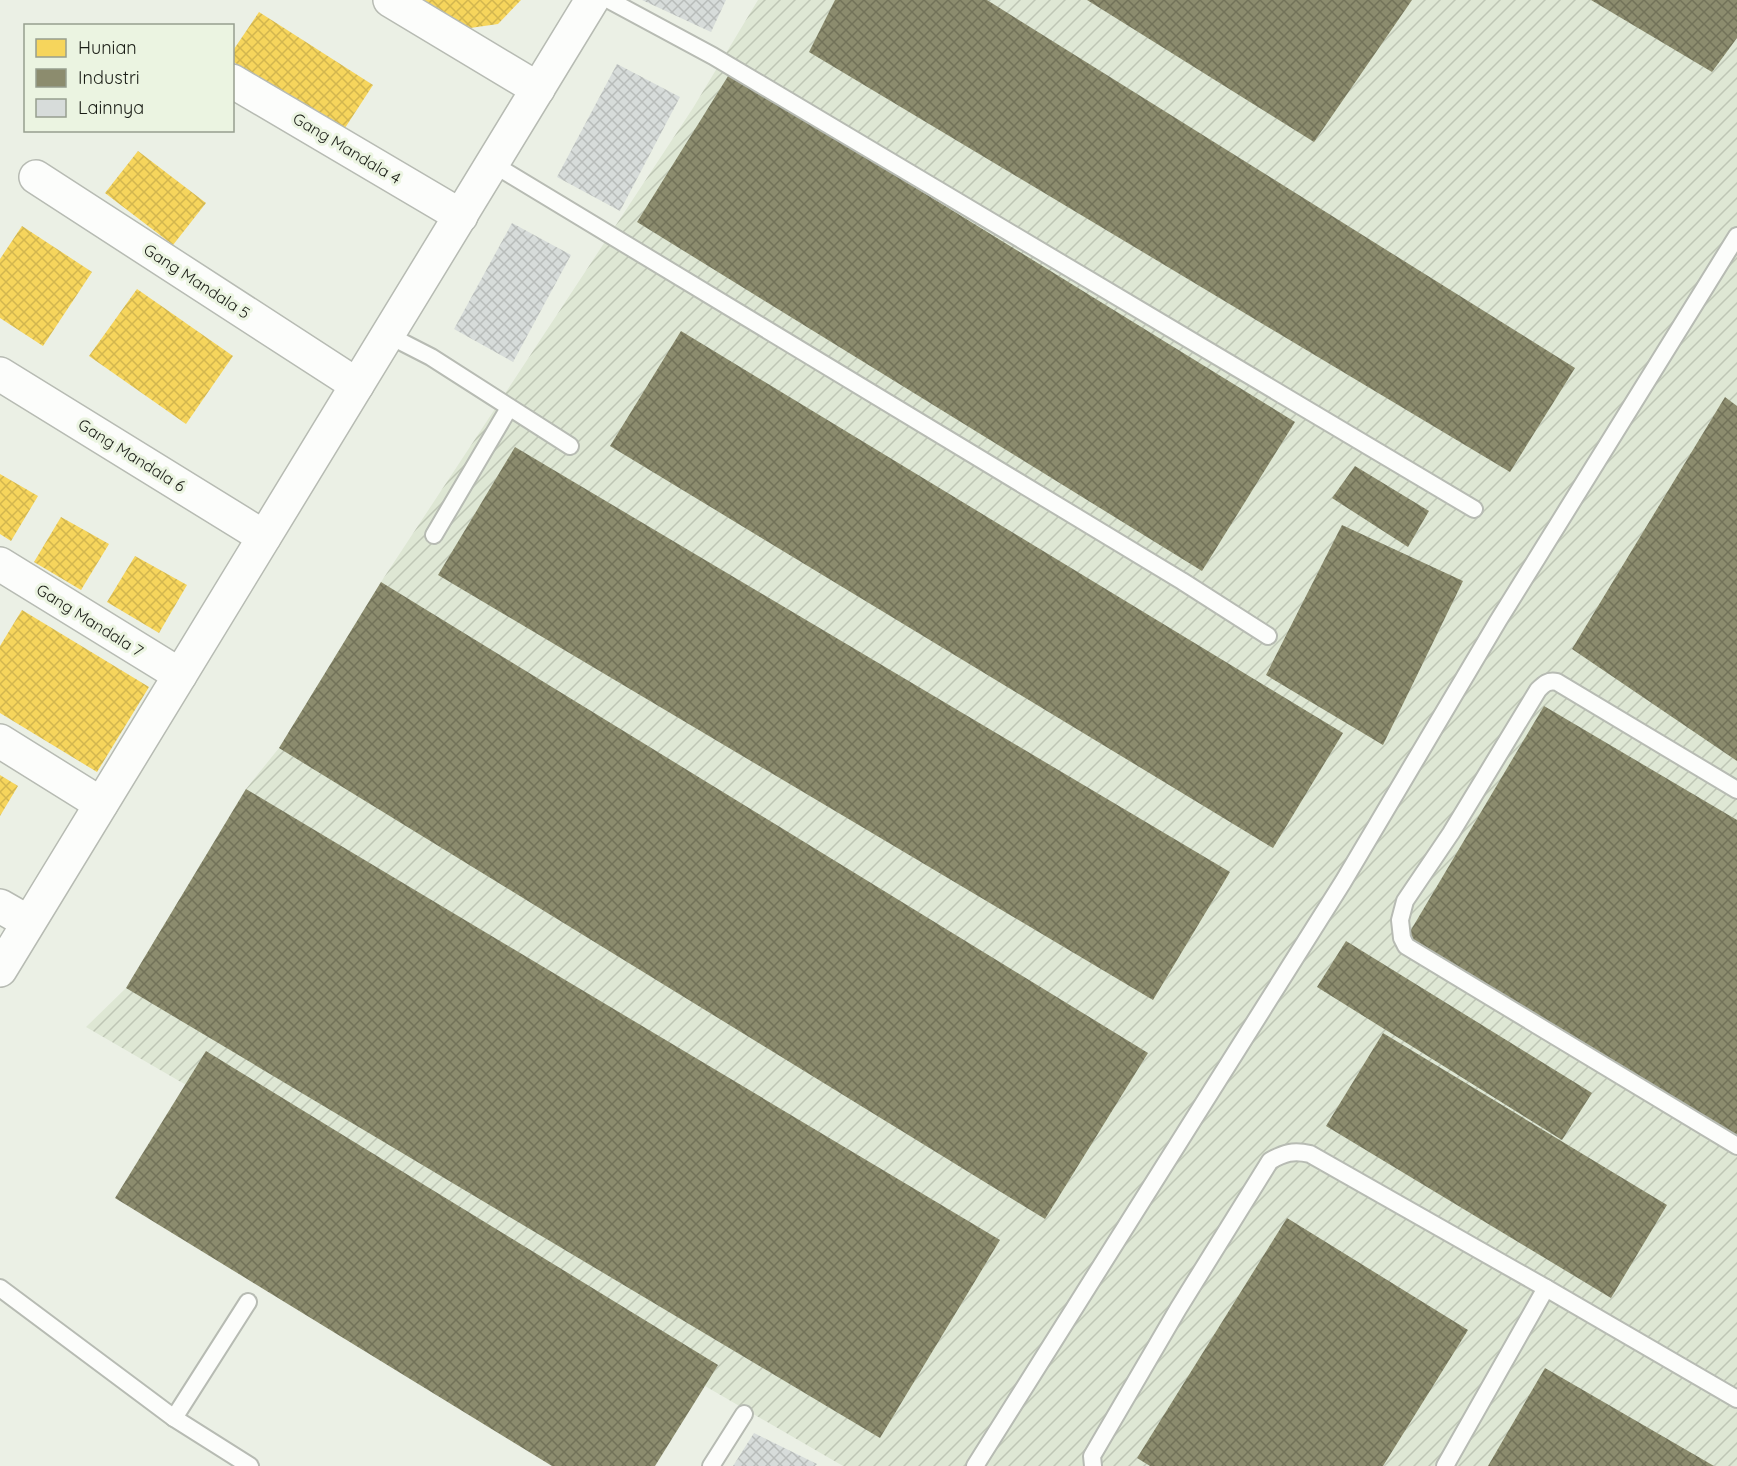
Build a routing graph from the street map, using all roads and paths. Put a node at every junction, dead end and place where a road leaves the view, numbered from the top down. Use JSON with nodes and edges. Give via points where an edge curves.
{"nodes":[{"id":1,"x":390,"y":0,"type":"edge"},
{"id":2,"x":592,"y":0,"type":"edge"},
{"id":3,"x":609,"y":0,"type":"edge"},
{"id":4,"x":234,"y":82,"type":"edge"},
{"id":5,"x":538,"y":89,"type":"junction"},
{"id":6,"x":493,"y":164,"type":"junction"},
{"id":7,"x":36,"y":177,"type":"dead end"},
{"id":8,"x":461,"y":216,"type":"junction"},
{"id":9,"x":1737,"y":236,"type":"edge"},
{"id":10,"x":388,"y":335,"type":"junction"},
{"id":11,"x":0,"y":374,"type":"edge"},
{"id":12,"x":357,"y":385,"type":"junction"},
{"id":13,"x":509,"y":408,"type":"junction"},
{"id":14,"x":570,"y":446,"type":"dead end"},
{"id":15,"x":1474,"y":509,"type":"dead end"},
{"id":16,"x":434,"y":535,"type":"dead end"},
{"id":17,"x":264,"y":537,"type":"junction"},
{"id":18,"x":0,"y":564,"type":"edge"},
{"id":19,"x":1268,"y":636,"type":"dead end"},
{"id":20,"x":180,"y":675,"type":"junction"},
{"id":21,"x":0,"y":741,"type":"edge"},
{"id":22,"x":1737,"y":790,"type":"edge"},
{"id":23,"x":101,"y":804,"type":"junction"},
{"id":24,"x":0,"y":906,"type":"edge"},
{"id":25,"x":28,"y":922,"type":"junction"},
{"id":26,"x":0,"y":970,"type":"edge"},
{"id":27,"x":1737,"y":1146,"type":"edge"},
{"id":28,"x":0,"y":1287,"type":"edge"},
{"id":29,"x":1546,"y":1288,"type":"junction"},
{"id":30,"x":249,"y":1302,"type":"dead end"},
{"id":31,"x":1737,"y":1400,"type":"edge"},
{"id":32,"x":744,"y":1414,"type":"dead end"},
{"id":33,"x":174,"y":1419,"type":"junction"},
{"id":34,"x":250,"y":1466,"type":"edge"},
{"id":35,"x":711,"y":1466,"type":"edge"},
{"id":36,"x":975,"y":1466,"type":"edge"},
{"id":37,"x":1094,"y":1466,"type":"edge"},
{"id":38,"x":1445,"y":1466,"type":"edge"}],
"edges":[{"from":1,"to":5,"type":"street"},
{"from":2,"to":5,"type":"street"},
{"from":3,"to":15,"type":"lane","via":[[714,56]]},
{"from":4,"to":8,"type":"street","name":"Gang Mandala 4"},
{"from":5,"to":6,"type":"street"},
{"from":6,"to":8,"type":"street"},
{"from":6,"to":19,"type":"lane"},
{"from":7,"to":12,"type":"street","name":"Gang Mandala 5"},
{"from":8,"to":10,"type":"street"},
{"from":9,"to":36,"type":"lane","via":[[1498,621],[1342,882]]},
{"from":10,"to":12,"type":"street"},
{"from":10,"to":13,"type":"lane","via":[[431,357]]},
{"from":11,"to":17,"type":"street","name":"Gang Mandala 6"},
{"from":12,"to":17,"type":"street"},
{"from":13,"to":14,"type":"lane"},
{"from":13,"to":16,"type":"lane"},
{"from":17,"to":20,"type":"street"},
{"from":18,"to":20,"type":"street","name":"Gang Mandala 7"},
{"from":20,"to":23,"type":"street"},
{"from":21,"to":23,"type":"street"},
{"from":22,"to":27,"type":"lane","via":[[1557,682],[1545,683],[1405,901],[1400,920],[1401,938],[1406,946]]},
{"from":23,"to":25,"type":"street"},
{"from":24,"to":25,"type":"street"},
{"from":25,"to":26,"type":"street"},
{"from":28,"to":33,"type":"lane"},
{"from":29,"to":31,"type":"lane"},
{"from":29,"to":37,"type":"lane","via":[[1310,1154],[1285,1152],[1270,1161],[1184,1299],[1092,1456]]},
{"from":29,"to":38,"type":"lane"},
{"from":30,"to":33,"type":"lane"},
{"from":32,"to":35,"type":"lane"},
{"from":33,"to":34,"type":"lane"}]}
